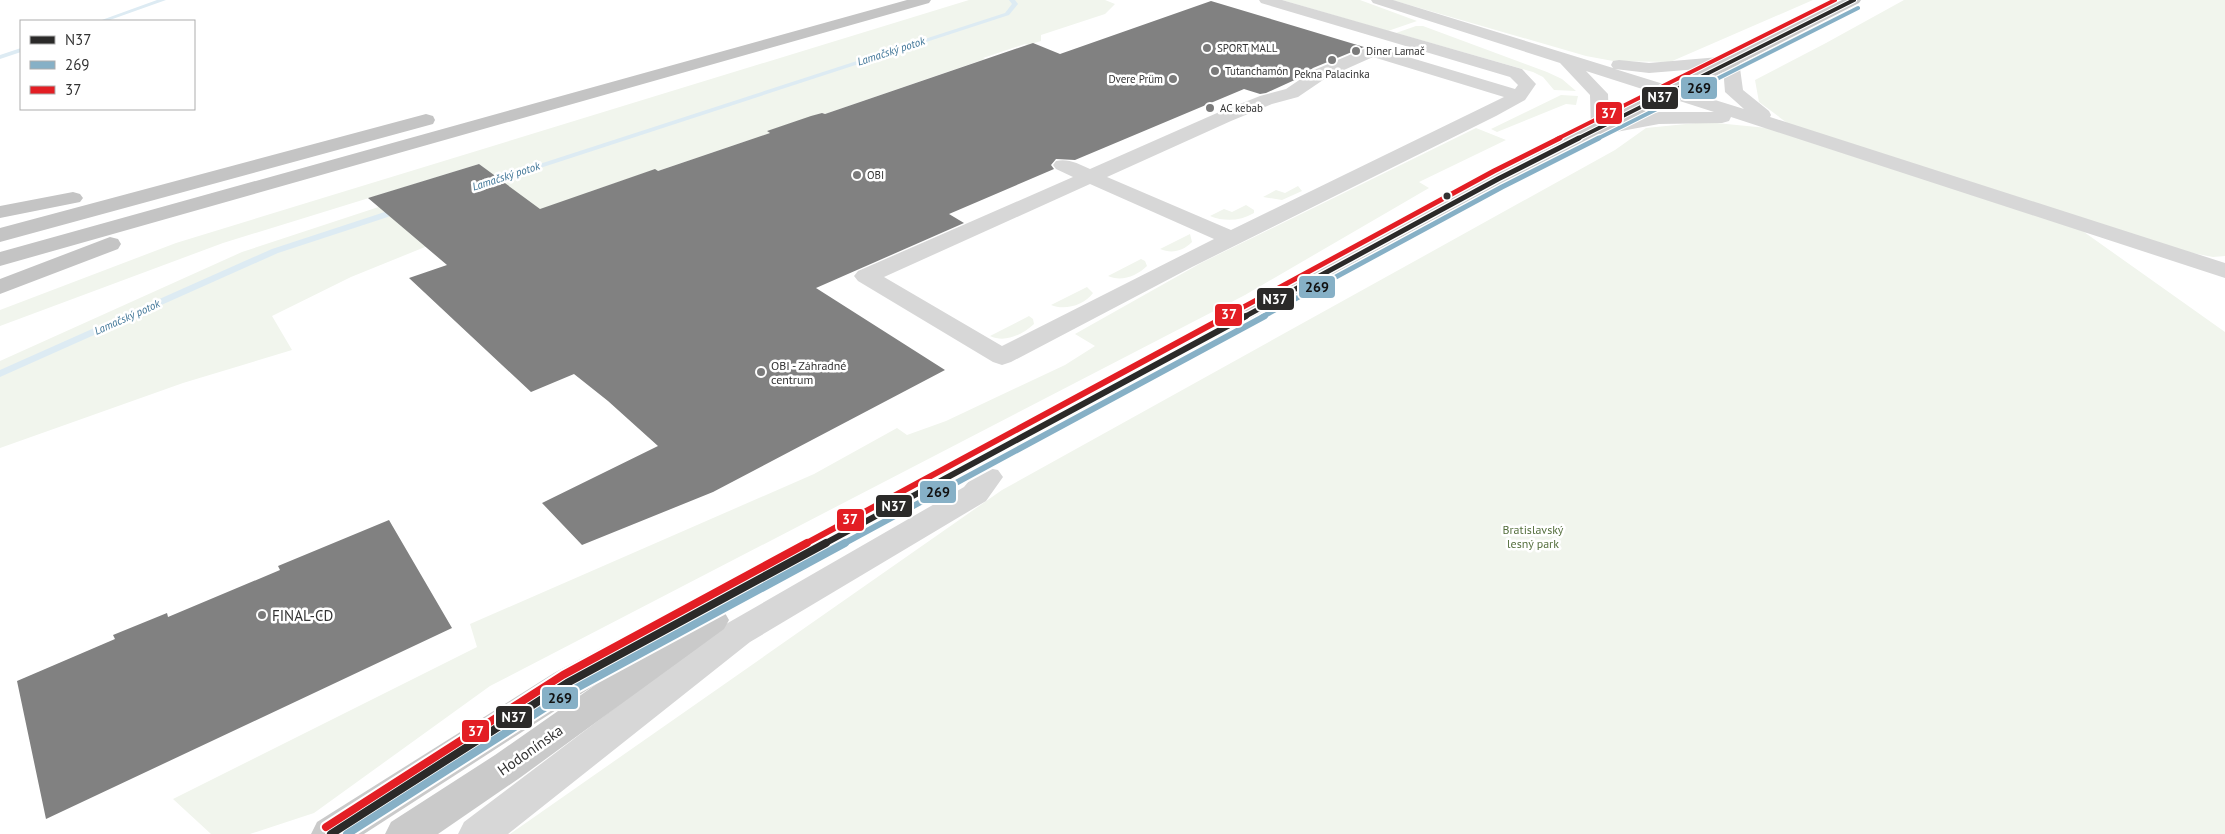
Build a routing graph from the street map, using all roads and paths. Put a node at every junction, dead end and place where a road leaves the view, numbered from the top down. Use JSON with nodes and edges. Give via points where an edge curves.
{"nodes":[{"id":1,"x":924,"y":0,"type":"edge"},
{"id":2,"x":1266,"y":0,"type":"edge"},
{"id":3,"x":1378,"y":0,"type":"edge"},
{"id":4,"x":1854,"y":0,"type":"edge"},
{"id":5,"x":826,"y":12,"type":"dead end"},
{"id":6,"x":751,"y":32,"type":"dead end"},
{"id":7,"x":655,"y":58,"type":"dead end"},
{"id":8,"x":1564,"y":58,"type":"junction"},
{"id":9,"x":1731,"y":62,"type":"junction"},
{"id":10,"x":569,"y":82,"type":"dead end"},
{"id":11,"x":1673,"y":92,"type":"junction"},
{"id":12,"x":1519,"y":96,"type":"junction"},
{"id":13,"x":444,"y":115,"type":"dead end"},
{"id":14,"x":1775,"y":125,"type":"junction"},
{"id":15,"x":1600,"y":129,"type":"junction"},
{"id":16,"x":310,"y":152,"type":"junction"},
{"id":17,"x":1063,"y":165,"type":"dead end"},
{"id":18,"x":1090,"y":176,"type":"junction"},
{"id":19,"x":258,"y":187,"type":"junction"},
{"id":20,"x":0,"y":212,"type":"edge"},
{"id":21,"x":0,"y":235,"type":"edge"},
{"id":22,"x":1231,"y":238,"type":"junction"},
{"id":23,"x":0,"y":258,"type":"edge"},
{"id":24,"x":2225,"y":271,"type":"edge"},
{"id":25,"x":0,"y":287,"type":"edge"},
{"id":26,"x":988,"y":477,"type":"dead end"},
{"id":27,"x":797,"y":557,"type":"junction"},
{"id":28,"x":331,"y":834,"type":"edge"},
{"id":29,"x":405,"y":834,"type":"edge"},
{"id":30,"x":478,"y":834,"type":"edge"}],
"edges":[{"from":1,"to":19,"type":"highway"},
{"from":2,"to":12,"type":"lane","via":[[1516,73],[1527,84]]},
{"from":3,"to":8,"type":"lane"},
{"from":4,"to":9,"type":"main road","name":"Hodonínska"},
{"from":5,"to":6,"type":"highway"},
{"from":7,"to":10,"type":"highway"},
{"from":8,"to":9,"type":"lane","via":[[1649,68]]},
{"from":8,"to":11,"type":"lane"},
{"from":8,"to":15,"type":"lane","via":[[1599,94]]},
{"from":9,"to":11,"type":"main road","name":"Hodonínska"},
{"from":9,"to":14,"type":"lane","via":[[1734,92]]},
{"from":11,"to":14,"type":"lane"},
{"from":11,"to":15,"type":"main road","name":"Hodonínska"},
{"from":12,"to":18,"type":"lane","via":[[1372,51],[1320,74],[1292,94],[1266,100],[1224,117]]},
{"from":12,"to":22,"type":"lane"},
{"from":13,"to":16,"type":"highway"},
{"from":14,"to":15,"type":"lane","via":[[1699,116],[1659,118]]},
{"from":14,"to":24,"type":"lane"},
{"from":15,"to":27,"type":"main road","name":"Hodonínska","via":[[1498,179]]},
{"from":16,"to":20,"type":"highway","via":[[218,166]]},
{"from":16,"to":21,"type":"highway"},
{"from":17,"to":18,"type":"lane"},
{"from":18,"to":22,"type":"lane"},
{"from":18,"to":22,"type":"lane","via":[[866,276],[1002,357]]},
{"from":19,"to":23,"type":"highway"},
{"from":19,"to":25,"type":"highway"},
{"from":26,"to":30,"type":"lane","via":[[975,494],[738,633]]},
{"from":27,"to":28,"type":"main road","name":"Hodonínska","via":[[567,683]]},
{"from":27,"to":29,"type":"main road","name":"Hodonínska","via":[[524,754]]}]}
